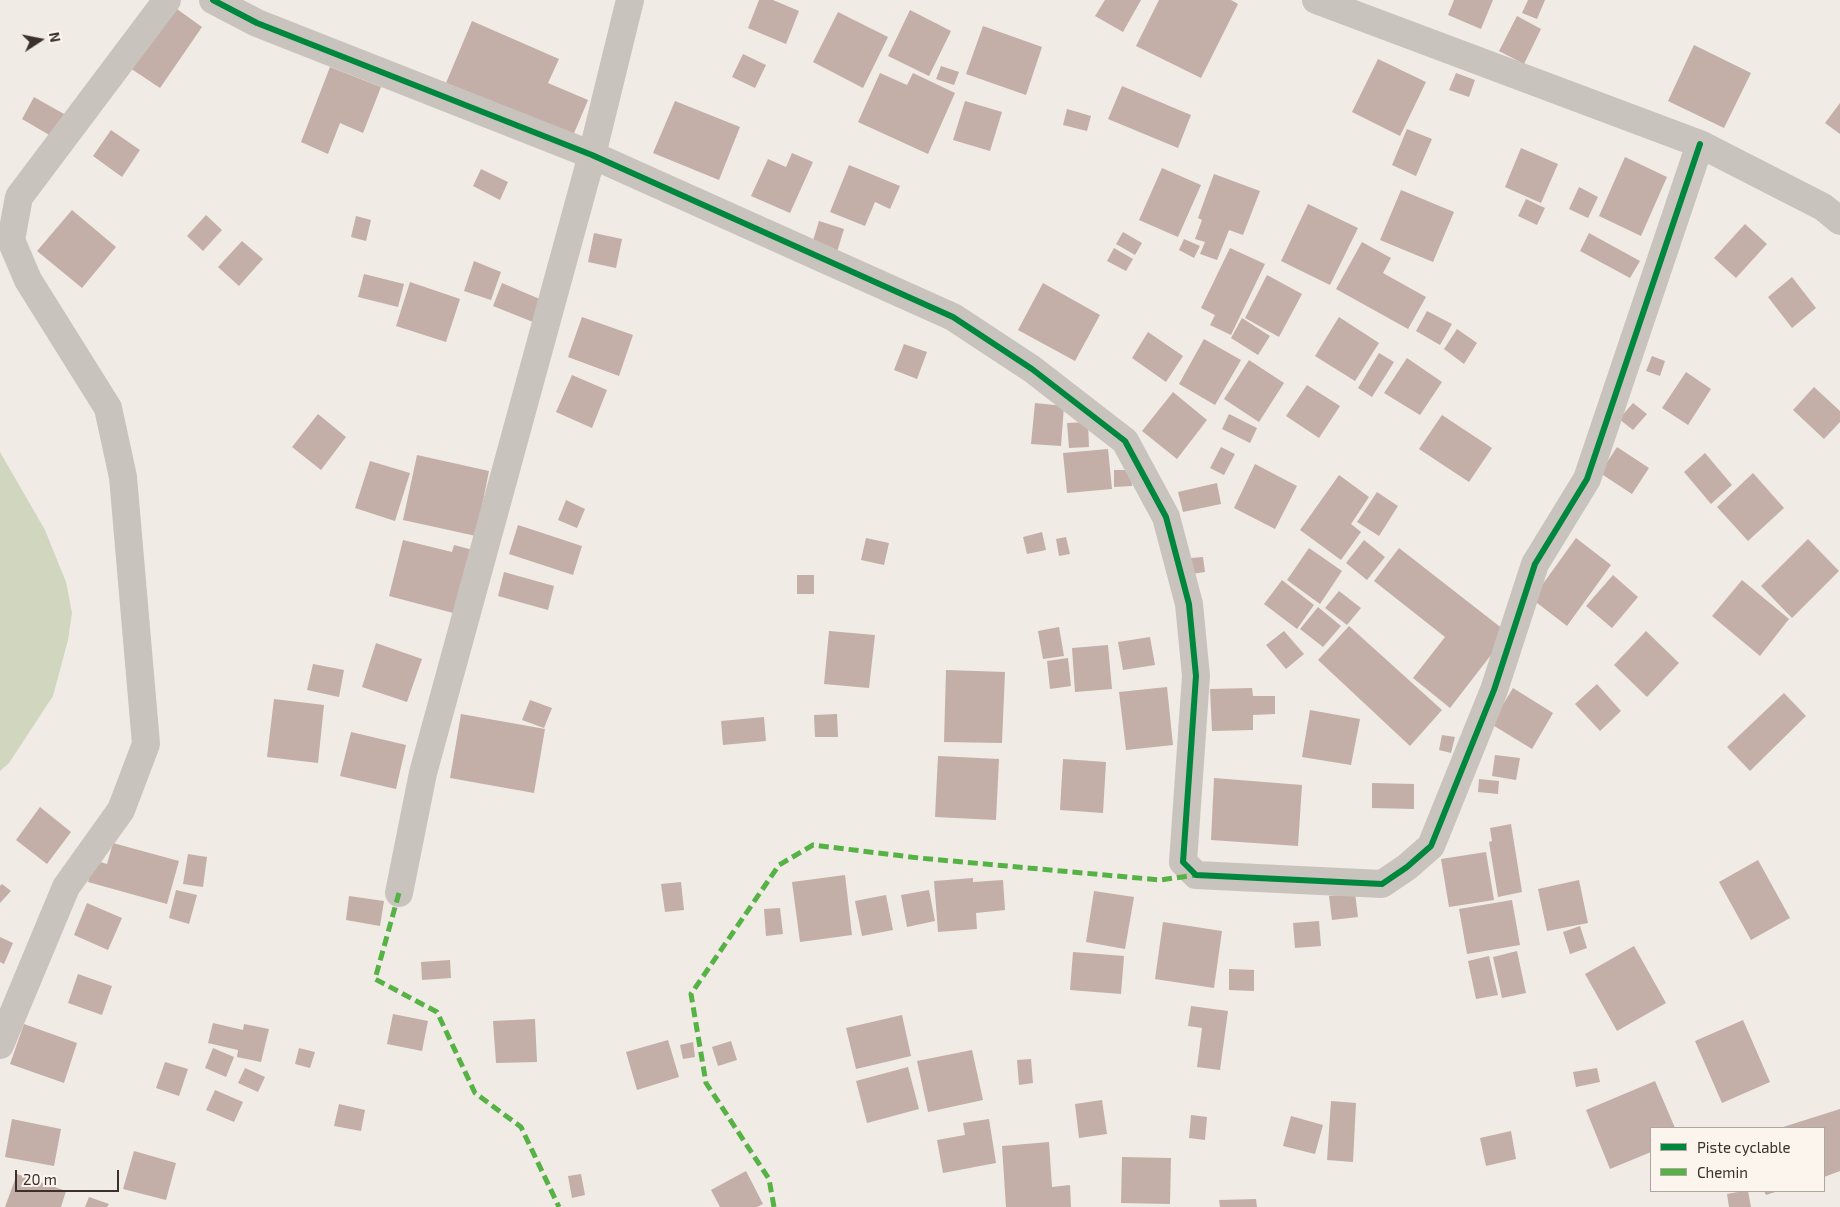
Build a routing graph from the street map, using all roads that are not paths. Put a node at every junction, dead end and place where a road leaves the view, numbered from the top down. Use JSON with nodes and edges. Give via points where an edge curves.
{"nodes":[{"id":1,"x":167,"y":0,"type":"edge"},
{"id":2,"x":213,"y":0,"type":"edge"},
{"id":3,"x":630,"y":0,"type":"edge"},
{"id":4,"x":1316,"y":0,"type":"edge"},
{"id":5,"x":1700,"y":144,"type":"junction"},
{"id":6,"x":592,"y":155,"type":"junction"},
{"id":7,"x":1840,"y":221,"type":"edge"},
{"id":8,"x":399,"y":893,"type":"dead end"},
{"id":9,"x":0,"y":1045,"type":"edge"}],
"edges":[{"from":1,"to":9,"type":"street","via":[[19,197],[11,240],[28,280],[108,408],[123,477],[146,744],[121,810],[66,887]]},
{"from":2,"to":6,"type":"street","via":[[257,23]]},
{"from":3,"to":6,"type":"street"},
{"from":4,"to":5,"type":"street"},
{"from":5,"to":6,"type":"street","via":[[1587,479],[1536,564],[1494,690],[1432,846],[1382,884],[1196,875],[1183,862],[1196,676],[1189,604],[1166,517],[1125,441],[1032,369],[953,317]]},
{"from":5,"to":7,"type":"street","via":[[1823,207]]},
{"from":6,"to":8,"type":"street","via":[[423,773]]}]}
